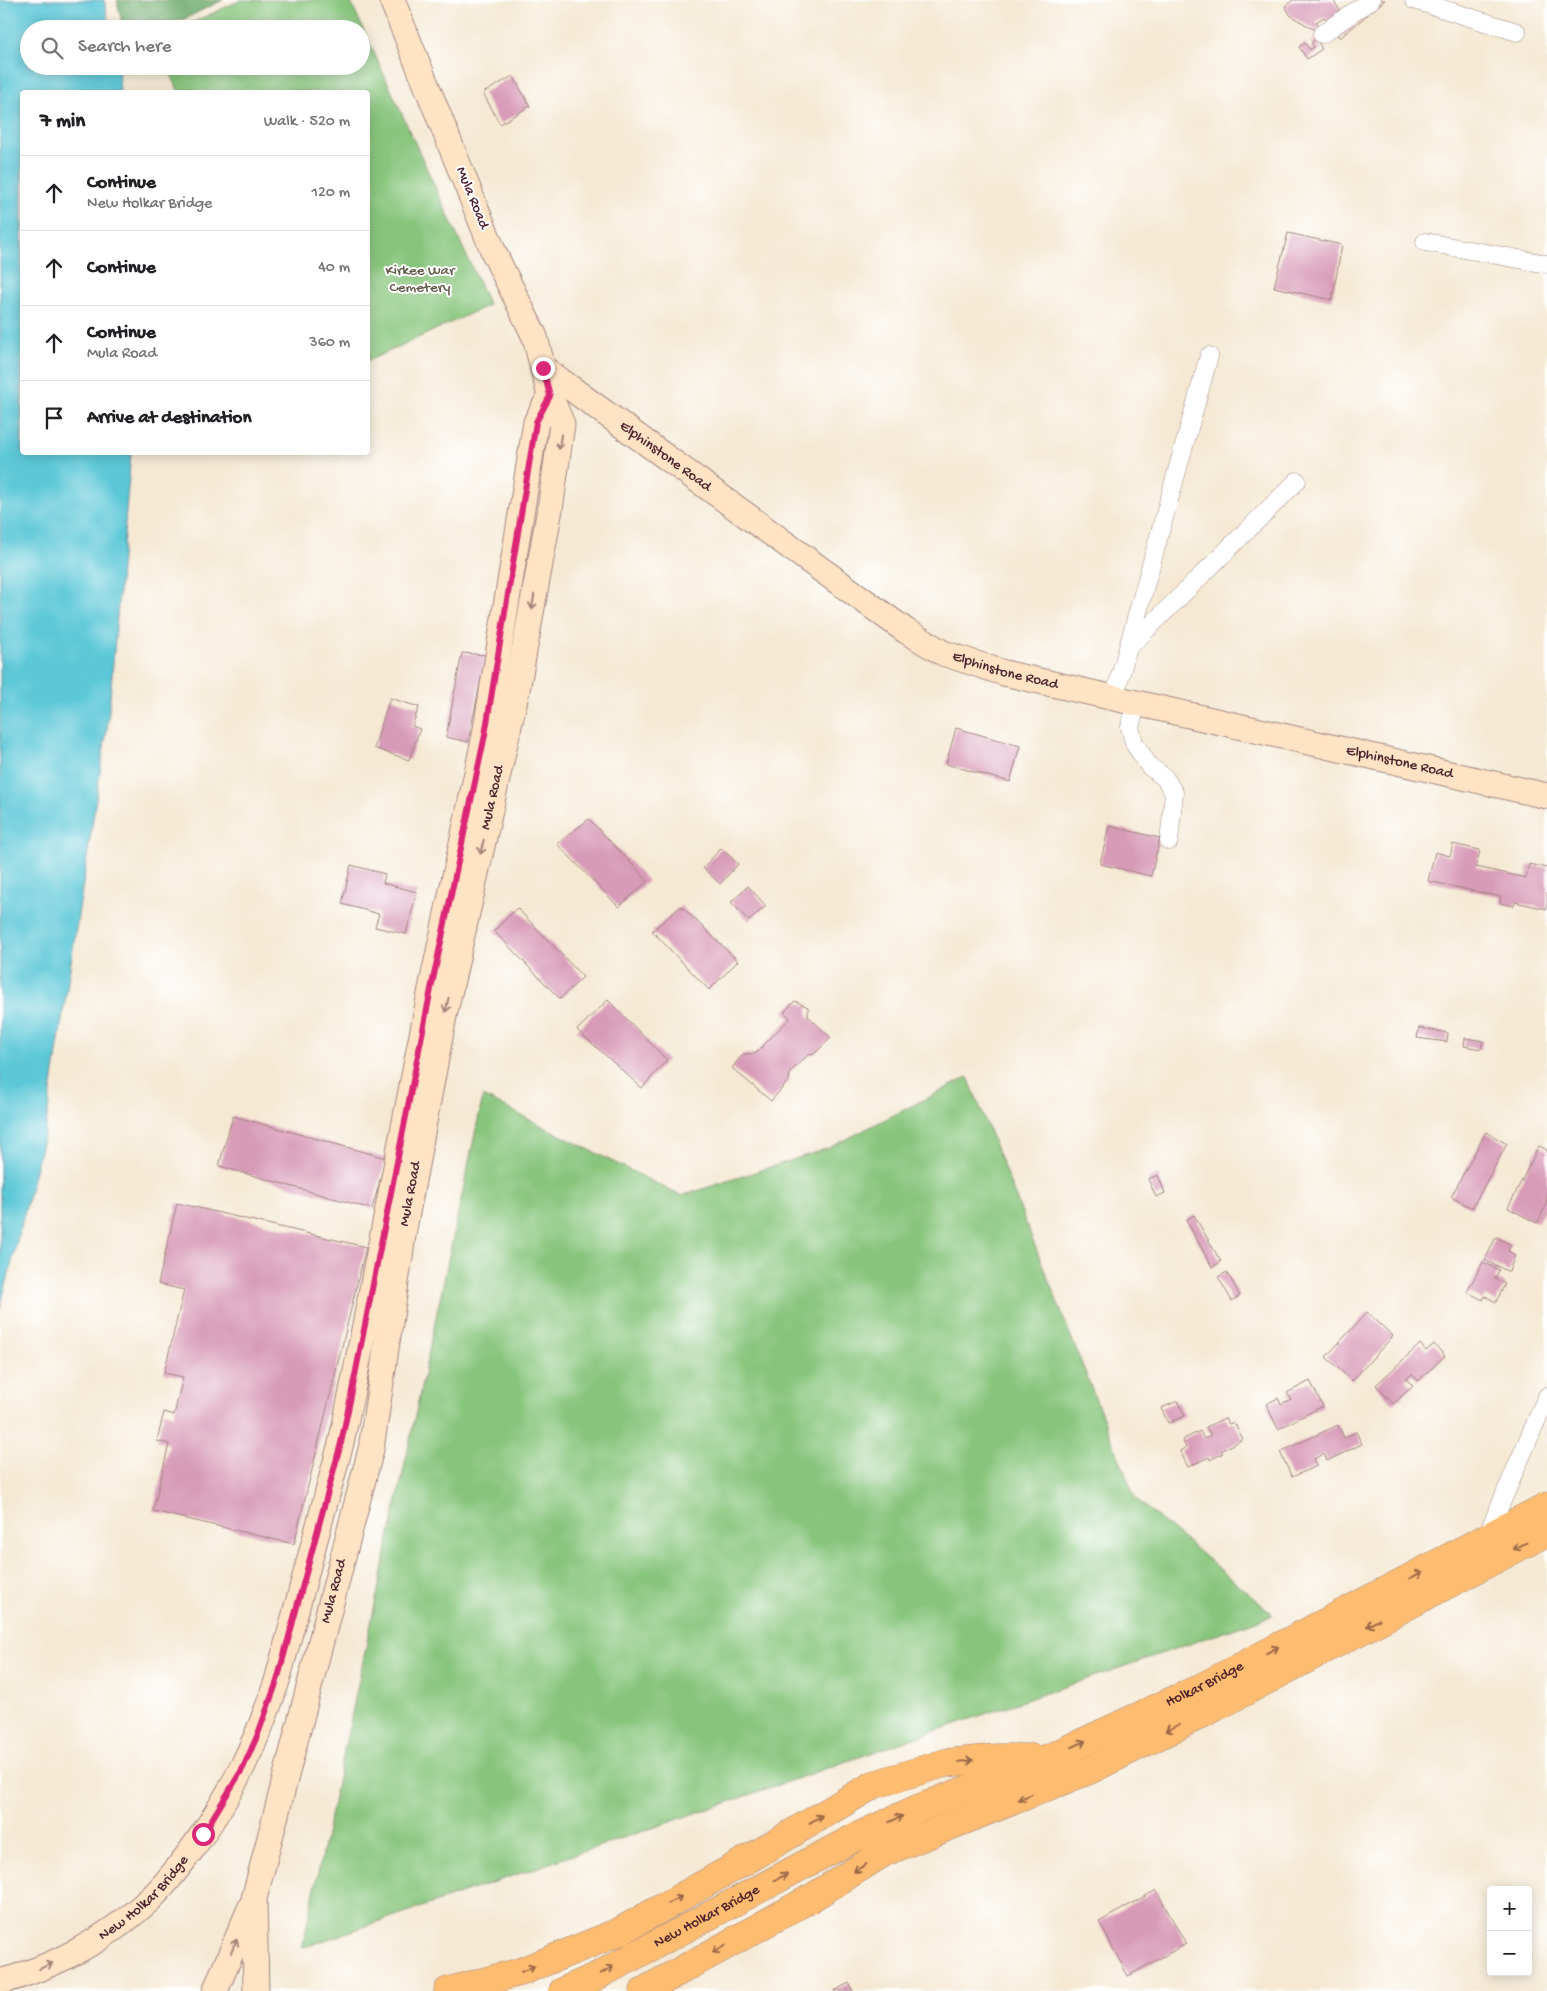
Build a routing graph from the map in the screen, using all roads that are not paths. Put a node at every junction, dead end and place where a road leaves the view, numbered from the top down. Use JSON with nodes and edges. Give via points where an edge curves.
{"nodes":[{"id":1,"x":392,"y":0,"type":"edge"},
{"id":2,"x":1372,"y":0,"type":"edge"},
{"id":3,"x":1414,"y":0,"type":"edge"},
{"id":4,"x":1517,"y":32,"type":"dead end"},
{"id":5,"x":1322,"y":34,"type":"dead end"},
{"id":6,"x":1425,"y":242,"type":"dead end"},
{"id":7,"x":1547,"y":264,"type":"edge"},
{"id":8,"x":1209,"y":356,"type":"dead end"},
{"id":9,"x":543,"y":368,"type":"junction"},
{"id":10,"x":550,"y":396,"type":"junction"},
{"id":11,"x":1297,"y":481,"type":"dead end"},
{"id":12,"x":501,"y":637,"type":"junction"},
{"id":13,"x":526,"y":642,"type":"junction"},
{"id":14,"x":1128,"y":648,"type":"junction"},
{"id":15,"x":1126,"y":701,"type":"junction"},
{"id":16,"x":485,"y":787,"type":"junction"},
{"id":17,"x":1547,"y":796,"type":"edge"},
{"id":18,"x":1169,"y":841,"type":"dead end"},
{"id":19,"x":1547,"y":1396,"type":"edge"},
{"id":20,"x":351,"y":1397,"type":"junction"},
{"id":21,"x":377,"y":1403,"type":"junction"},
{"id":22,"x":1547,"y":1506,"type":"edge"},
{"id":23,"x":323,"y":1507,"type":"joint"},
{"id":24,"x":1547,"y":1532,"type":"edge"},
{"id":25,"x":1490,"y":1549,"type":"junction"},
{"id":26,"x":1051,"y":1757,"type":"junction"},
{"id":27,"x":852,"y":1840,"type":"joint"},
{"id":28,"x":254,"y":1899,"type":"junction"},
{"id":29,"x":0,"y":1982,"type":"edge"},
{"id":30,"x":214,"y":1991,"type":"edge"},
{"id":31,"x":256,"y":1991,"type":"edge"},
{"id":32,"x":448,"y":1991,"type":"edge"},
{"id":33,"x":563,"y":1991,"type":"edge"},
{"id":34,"x":644,"y":1991,"type":"edge"}],
"edges":[{"from":1,"to":9,"type":"main road","name":"Mula Road","via":[[494,254],[535,337]]},
{"from":2,"to":5,"type":"street"},
{"from":3,"to":4,"type":"street"},
{"from":6,"to":7,"type":"street"},
{"from":8,"to":14,"type":"street"},
{"from":9,"to":10,"type":"main road","name":"Mula Road"},
{"from":9,"to":15,"type":"main road","name":"Elphinstone Road","via":[[906,631],[943,654],[1004,673]]},
{"from":10,"to":12,"type":"main road","name":"Mula Road","via":[[536,422]]},
{"from":10,"to":13,"type":"main road","name":"Mula Road","one_way":true,"via":[[562,424]]},
{"from":11,"to":14,"type":"street"},
{"from":12,"to":13,"type":"main road"},
{"from":12,"to":16,"type":"main road","name":"Mula Road","via":[[485,735]]},
{"from":13,"to":16,"type":"main road","name":"Mula Road","via":[[517,690]]},
{"from":14,"to":15,"type":"street"},
{"from":15,"to":17,"type":"main road","name":"Elphinstone Road"},
{"from":15,"to":18,"type":"street","via":[[1134,743],[1149,766],[1165,778],[1174,793]]},
{"from":16,"to":20,"type":"main road","name":"Mula Road","via":[[431,989]]},
{"from":16,"to":21,"type":"main road","name":"Mula Road","one_way":true,"via":[[404,1229]]},
{"from":19,"to":25,"type":"street"},
{"from":20,"to":21,"type":"main road"},
{"from":20,"to":23,"type":"main road","name":"Mula Road"},
{"from":21,"to":28,"type":"main road","name":"Mula Road","via":[[371,1449]]},
{"from":22,"to":25,"type":"main road","name":"Holkar Bridge"},
{"from":29,"to":23,"type":"main road","name":"New Holkar Bridge","one_way":true,"via":[[25,1975],[67,1956],[129,1917],[176,1870],[203,1834],[243,1768],[268,1707]]},
{"from":24,"to":25,"type":"main road","one_way":true},
{"from":26,"to":25,"type":"main road","name":"Holkar Bridge","one_way":true},
{"from":25,"to":34,"type":"main road","one_way":true,"via":[[1216,1706],[1092,1769],[886,1852]]},
{"from":27,"to":26,"type":"main road","name":"Holkar Bridge","one_way":true,"via":[[918,1809]]},
{"from":32,"to":26,"type":"main road","one_way":true,"via":[[520,1972],[619,1932],[873,1785],[945,1763]]},
{"from":33,"to":27,"type":"main road","name":"New Holkar Bridge","one_way":true},
{"from":30,"to":28,"type":"main road","one_way":true},
{"from":28,"to":31,"type":"main road","name":"Mula Road"}]}
